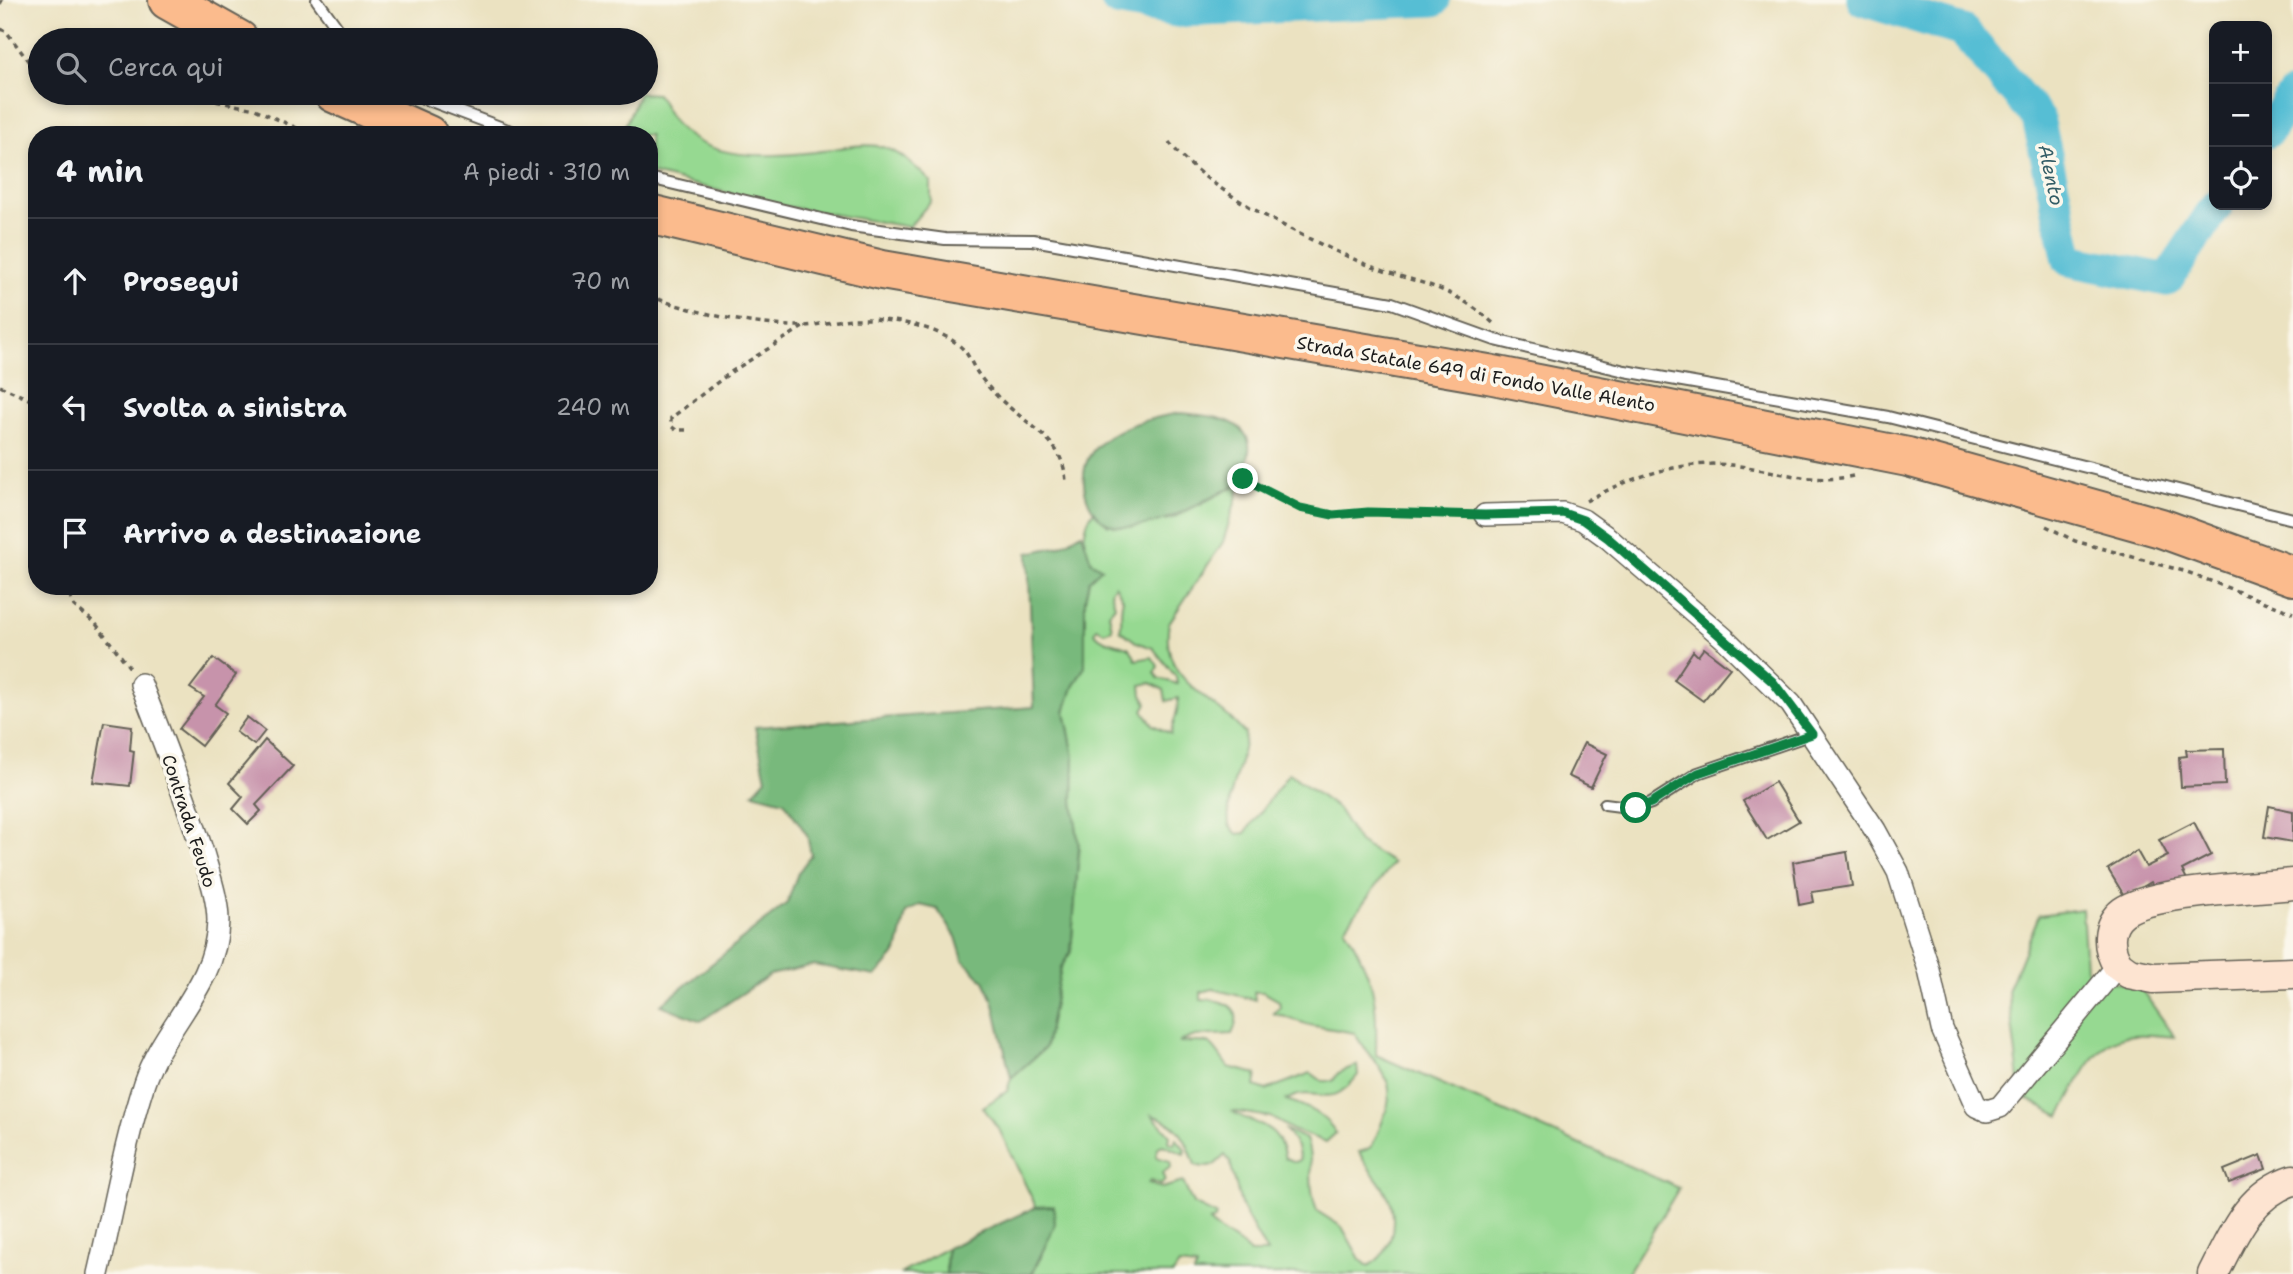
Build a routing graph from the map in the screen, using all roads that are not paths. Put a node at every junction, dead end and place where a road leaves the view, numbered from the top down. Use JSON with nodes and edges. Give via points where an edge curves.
{"nodes":[{"id":1,"x":169,"y":0,"type":"edge"},
{"id":2,"x":317,"y":0,"type":"edge"},
{"id":3,"x":218,"y":28,"type":"edge"},
{"id":4,"x":337,"y":28,"type":"edge"},
{"id":5,"x":361,"y":105,"type":"edge"},
{"id":6,"x":442,"y":105,"type":"edge"},
{"id":7,"x":408,"y":126,"type":"edge"},
{"id":8,"x":497,"y":126,"type":"edge"},
{"id":9,"x":658,"y":180,"type":"edge"},
{"id":10,"x":658,"y":216,"type":"edge"},
{"id":11,"x":1485,"y":515,"type":"road end"},
{"id":12,"x":2293,"y":519,"type":"edge"},
{"id":13,"x":2293,"y":576,"type":"edge"},
{"id":14,"x":141,"y":684,"type":"road end"},
{"id":15,"x":1812,"y":734,"type":"junction"},
{"id":16,"x":1605,"y":804,"type":"dead end"},
{"id":17,"x":2293,"y":884,"type":"edge"},
{"id":18,"x":2118,"y":965,"type":"junction"},
{"id":19,"x":2293,"y":973,"type":"edge"},
{"id":20,"x":2293,"y":1180,"type":"edge"},
{"id":21,"x":98,"y":1274,"type":"edge"},
{"id":22,"x":2213,"y":1274,"type":"edge"}],
"edges":[{"from":1,"to":3,"type":"highway"},
{"from":2,"to":4,"type":"lane"},
{"from":5,"to":7,"type":"highway"},
{"from":6,"to":8,"type":"lane"},
{"from":9,"to":12,"type":"lane","via":[[851,226],[945,239],[1033,240],[1392,303],[1514,344],[1625,371],[1888,417]]},
{"from":10,"to":13,"type":"highway","name":"Strada Statale 649 di Fondo Valle Alento","via":[[882,270],[1488,374],[1908,457],[2161,528]]},
{"from":11,"to":15,"type":"street","via":[[1563,513],[1583,520],[1773,682]]},
{"from":14,"to":21,"type":"street","name":"Contrada Feudo","via":[[189,809],[218,920],[212,958],[193,1000],[144,1081]]},
{"from":15,"to":16,"type":"lane","via":[[1698,773],[1651,803],[1636,808]]},
{"from":15,"to":18,"type":"street","via":[[1898,872],[1942,1029],[1976,1106],[1987,1111],[2000,1107]]},
{"from":17,"to":18,"type":"main road","via":[[2185,895],[2131,908],[2116,918],[2110,933]]},
{"from":18,"to":19,"type":"main road","via":[[2129,973],[2154,978]]},
{"from":20,"to":22,"type":"main road","via":[[2261,1196],[2246,1213]]}]}
